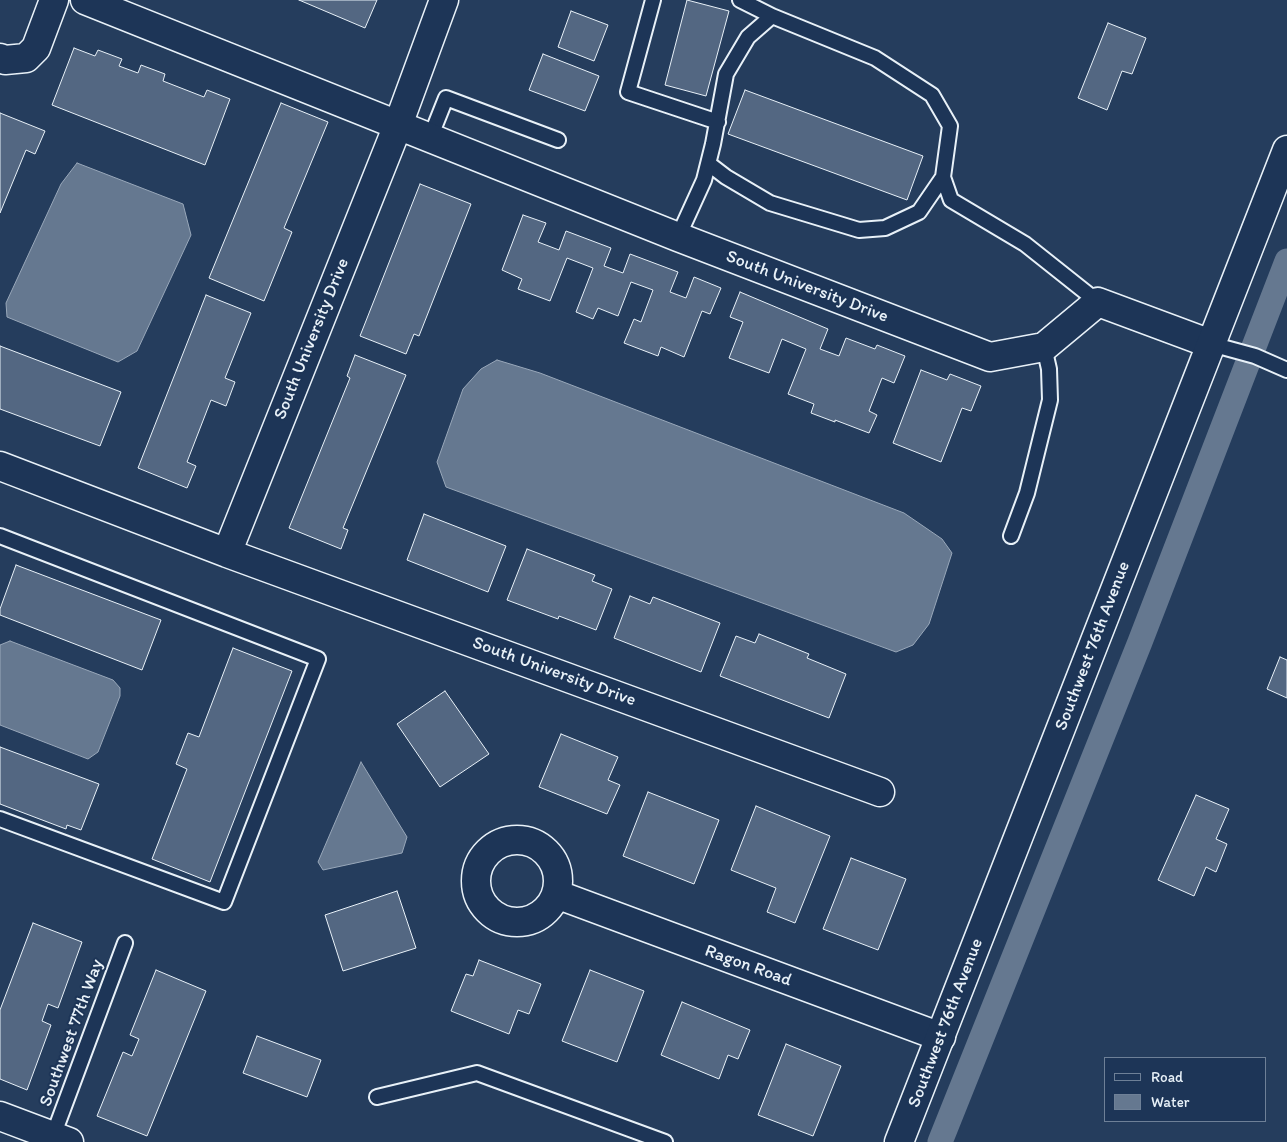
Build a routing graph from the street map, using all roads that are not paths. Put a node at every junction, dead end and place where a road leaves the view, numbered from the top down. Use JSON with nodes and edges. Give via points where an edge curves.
{"nodes":[{"id":1,"x":54,"y":0,"type":"edge"},
{"id":2,"x":85,"y":0,"type":"edge"},
{"id":3,"x":444,"y":0,"type":"edge"},
{"id":4,"x":654,"y":0,"type":"edge"},
{"id":5,"x":740,"y":0,"type":"edge"},
{"id":6,"x":772,"y":16,"type":"junction"},
{"id":7,"x":0,"y":58,"type":"edge"},
{"id":8,"x":718,"y":122,"type":"junction"},
{"id":9,"x":398,"y":125,"type":"junction"},
{"id":10,"x":430,"y":138,"type":"junction"},
{"id":11,"x":558,"y":140,"type":"dead end"},
{"id":12,"x":1287,"y":150,"type":"edge"},
{"id":13,"x":709,"y":164,"type":"junction"},
{"id":14,"x":942,"y":177,"type":"junction"},
{"id":15,"x":678,"y":237,"type":"junction"},
{"id":16,"x":1098,"y":302,"type":"junction"},
{"id":17,"x":1211,"y":344,"type":"junction"},
{"id":18,"x":1044,"y":347,"type":"junction"},
{"id":19,"x":1287,"y":370,"type":"edge"},
{"id":20,"x":0,"y":466,"type":"edge"},
{"id":21,"x":0,"y":536,"type":"edge"},
{"id":22,"x":1011,"y":536,"type":"dead end"},
{"id":23,"x":227,"y":552,"type":"junction"},
{"id":24,"x":880,"y":792,"type":"dead end"},
{"id":25,"x":0,"y":819,"type":"edge"},
{"id":26,"x":556,"y":894,"type":"dead end"},
{"id":27,"x":125,"y":943,"type":"dead end"},
{"id":28,"x":940,"y":1037,"type":"junction"},
{"id":29,"x":377,"y":1097,"type":"dead end"},
{"id":30,"x":0,"y":1116,"type":"edge"},
{"id":31,"x":61,"y":1139,"type":"edge"},
{"id":32,"x":665,"y":1142,"type":"edge"},
{"id":33,"x":899,"y":1142,"type":"edge"}],
"edges":[{"from":1,"to":7,"type":"street","via":[[36,48],[26,58]]},
{"from":2,"to":9,"type":"street","name":"South University Drive"},
{"from":3,"to":9,"type":"street","name":"South University Drive"},
{"from":4,"to":8,"type":"lane","via":[[628,92]]},
{"from":5,"to":6,"type":"lane"},
{"from":6,"to":8,"type":"lane","via":[[748,37],[726,74]]},
{"from":6,"to":14,"type":"lane","via":[[875,58],[932,95],[950,126]]},
{"from":8,"to":13,"type":"lane"},
{"from":9,"to":10,"type":"street","name":"South University Drive"},
{"from":9,"to":23,"type":"street","name":"South University Drive"},
{"from":10,"to":11,"type":"lane","via":[[446,98]]},
{"from":10,"to":15,"type":"street","name":"South University Drive"},
{"from":12,"to":17,"type":"street","name":"Southwest 76th Avenue"},
{"from":13,"to":14,"type":"lane","via":[[770,203],[859,230],[885,228],[920,212]]},
{"from":13,"to":15,"type":"lane"},
{"from":14,"to":16,"type":"lane","via":[[951,200],[1025,244]]},
{"from":15,"to":18,"type":"street","name":"South University Drive","via":[[990,357]]},
{"from":16,"to":17,"type":"street"},
{"from":16,"to":18,"type":"street","name":"South University Drive"},
{"from":17,"to":19,"type":"lane","via":[[1255,356]]},
{"from":17,"to":28,"type":"street","name":"Southwest 76th Avenue"},
{"from":18,"to":22,"type":"lane","via":[[1050,400],[1027,493]]},
{"from":20,"to":23,"type":"street","name":"South University Drive"},
{"from":21,"to":25,"type":"lane","via":[[318,659],[224,902]]},
{"from":23,"to":24,"type":"street","name":"South University Drive"},
{"from":26,"to":28,"type":"street","name":"Ragon Road"},
{"from":27,"to":31,"type":"lane","name":"Southwest 77th Way"},
{"from":28,"to":33,"type":"street","name":"Southwest 76th Avenue"},
{"from":29,"to":32,"type":"lane","via":[[476,1073]]},
{"from":30,"to":31,"type":"street"}]}
